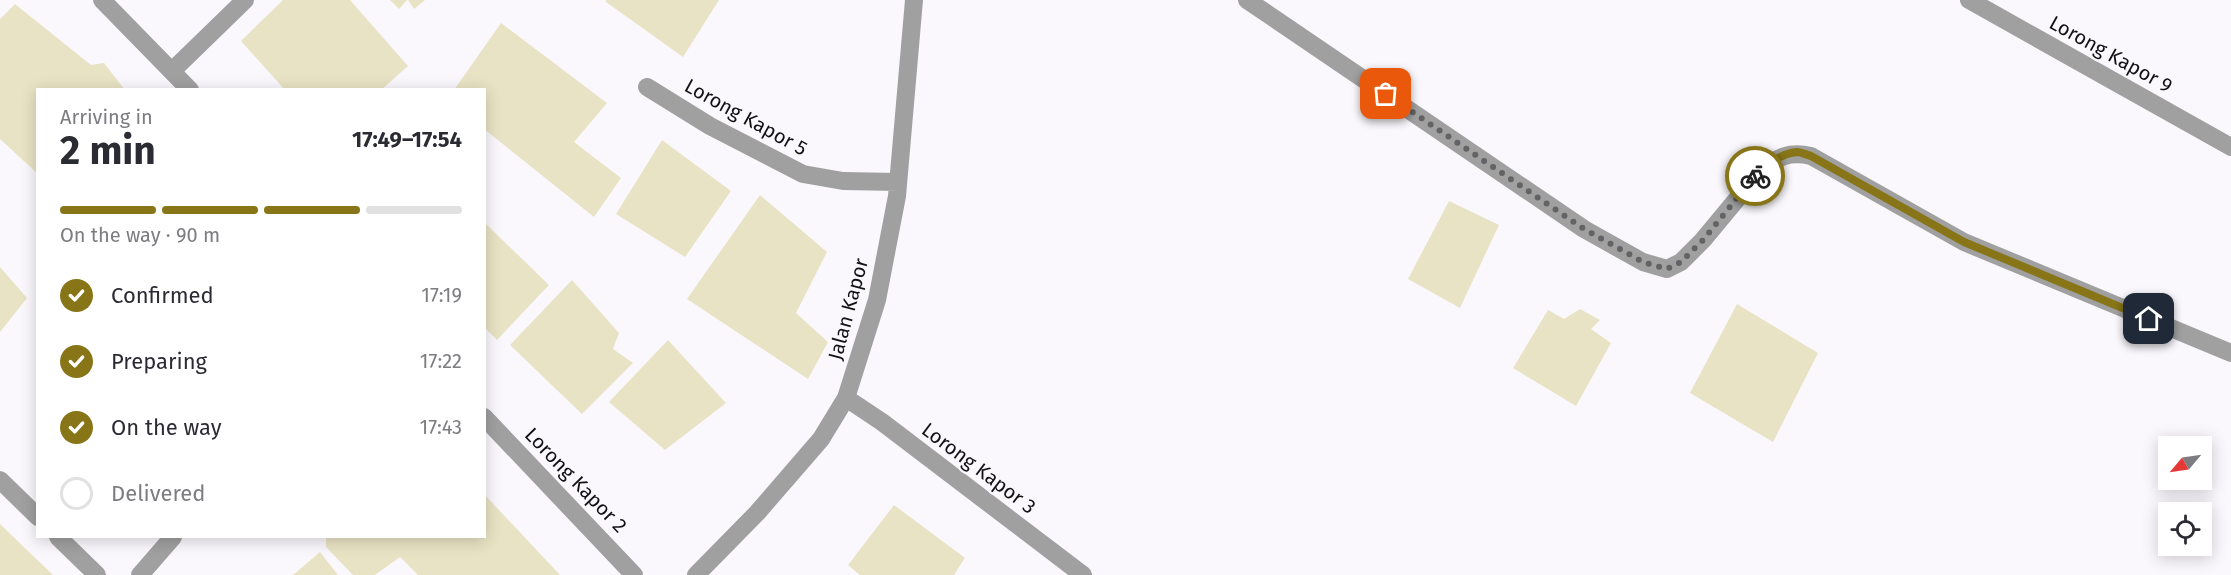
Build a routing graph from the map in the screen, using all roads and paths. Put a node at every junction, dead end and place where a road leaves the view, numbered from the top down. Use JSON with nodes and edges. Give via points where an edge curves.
{"nodes":[{"id":1,"x":102,"y":0,"type":"edge"},
{"id":2,"x":245,"y":0,"type":"edge"},
{"id":3,"x":914,"y":0,"type":"edge"},
{"id":4,"x":1247,"y":0,"type":"edge"},
{"id":5,"x":1969,"y":0,"type":"edge"},
{"id":6,"x":172,"y":70,"type":"junction"},
{"id":7,"x":647,"y":87,"type":"dead end"},
{"id":8,"x":188,"y":88,"type":"edge"},
{"id":9,"x":2231,"y":147,"type":"edge"},
{"id":10,"x":898,"y":182,"type":"junction"},
{"id":11,"x":2231,"y":353,"type":"edge"},
{"id":12,"x":846,"y":398,"type":"junction"},
{"id":13,"x":486,"y":419,"type":"edge"},
{"id":14,"x":0,"y":480,"type":"edge"},
{"id":15,"x":36,"y":514,"type":"edge"},
{"id":16,"x":59,"y":538,"type":"edge"},
{"id":17,"x":172,"y":538,"type":"edge"},
{"id":18,"x":97,"y":575,"type":"edge"},
{"id":19,"x":140,"y":575,"type":"edge"},
{"id":20,"x":634,"y":575,"type":"edge"},
{"id":21,"x":696,"y":575,"type":"edge"},
{"id":22,"x":1083,"y":575,"type":"edge"}],
"edges":[{"from":1,"to":6,"type":"street"},
{"from":2,"to":6,"type":"street"},
{"from":3,"to":10,"type":"street","name":"Jalan Kapor"},
{"from":4,"to":11,"type":"street","via":[[1584,229],[1643,262],[1667,269],[1681,262],[1761,170],[1797,152],[1811,156],[1964,242]]},
{"from":5,"to":9,"type":"street","name":"Lorong Kapor 9"},
{"from":6,"to":8,"type":"street"},
{"from":7,"to":10,"type":"street","name":"Lorong Kapor 5","via":[[803,174],[843,181]]},
{"from":10,"to":12,"type":"street","name":"Jalan Kapor","via":[[877,300]]},
{"from":12,"to":21,"type":"street","name":"Jalan Kapor","via":[[821,439]]},
{"from":12,"to":22,"type":"street","name":"Lorong Kapor 3"},
{"from":13,"to":20,"type":"street","name":"Lorong Kapor 2"},
{"from":14,"to":15,"type":"street"},
{"from":16,"to":18,"type":"street"},
{"from":17,"to":19,"type":"street"}]}
